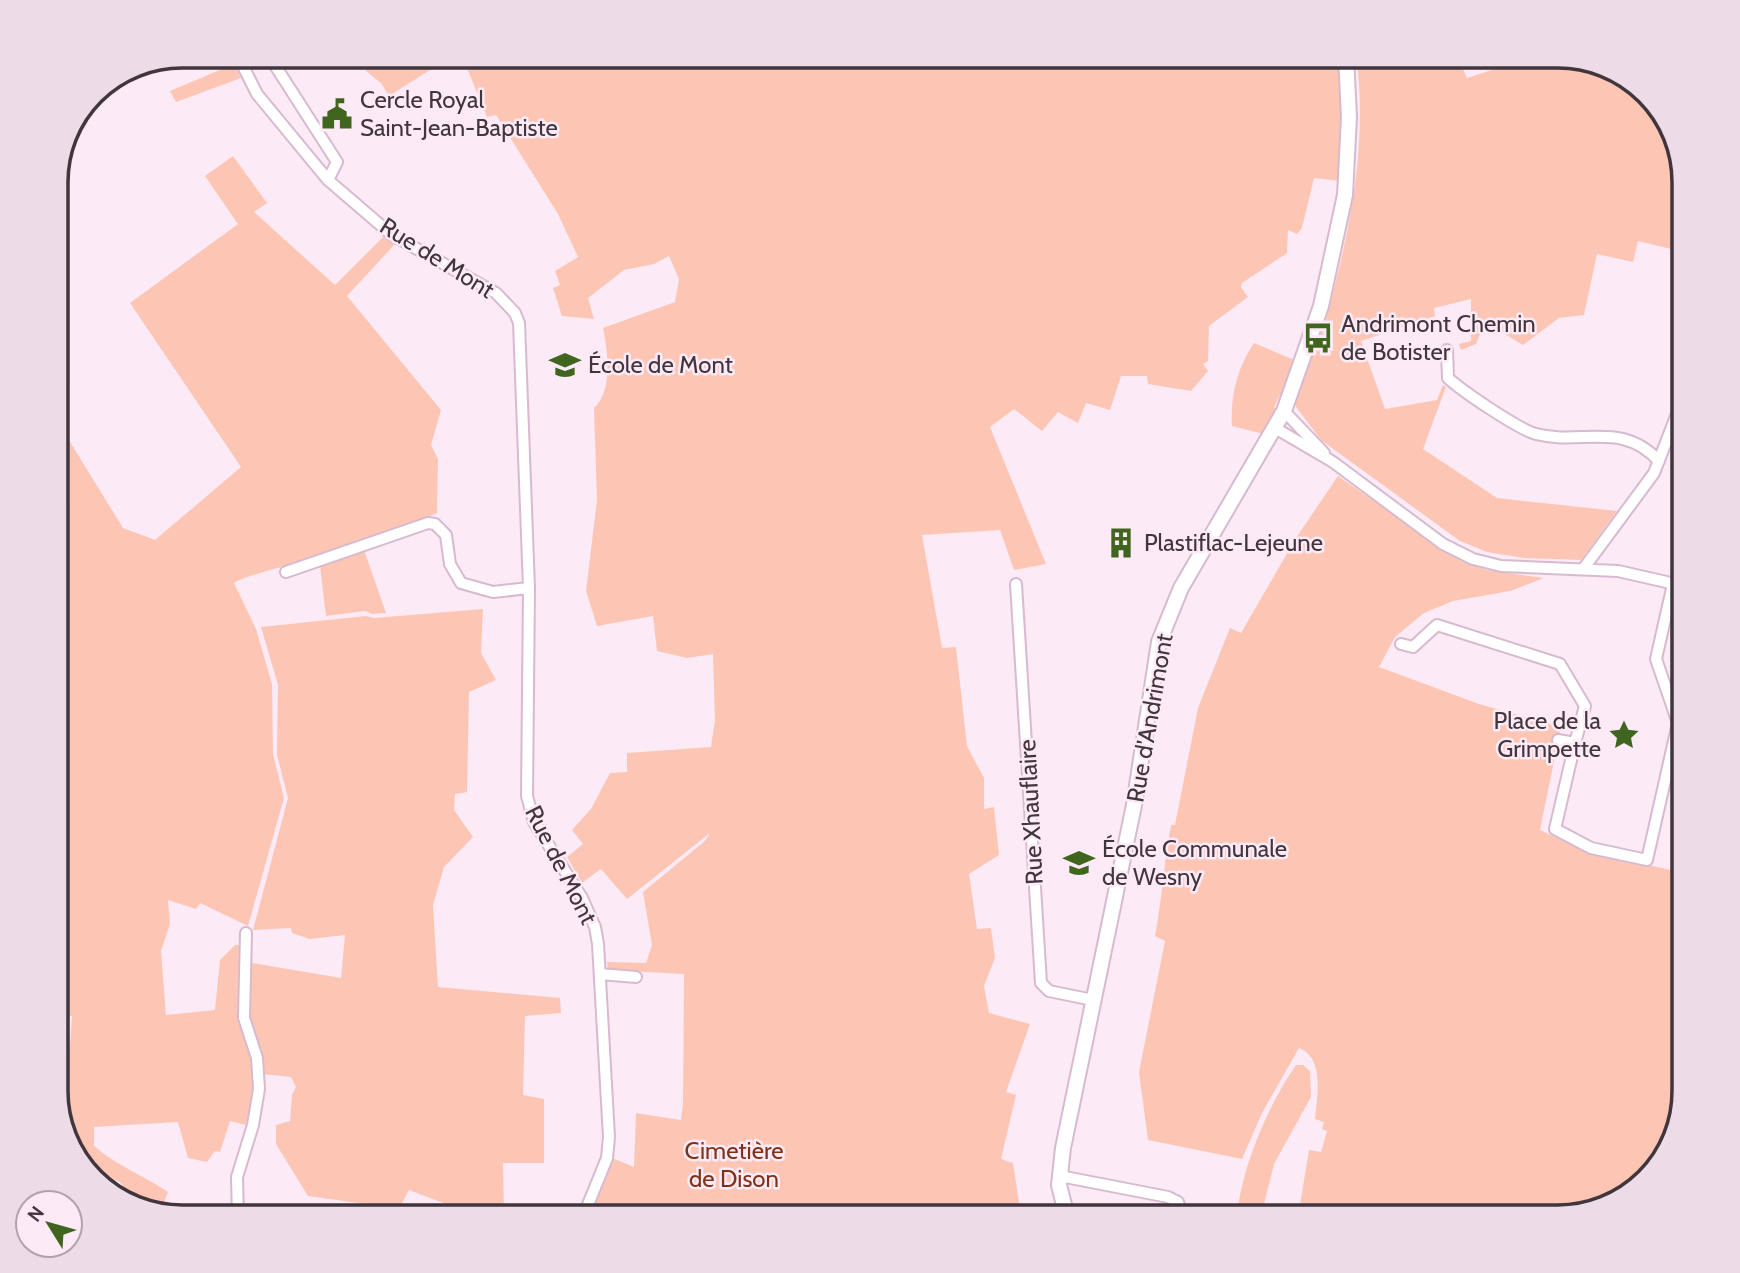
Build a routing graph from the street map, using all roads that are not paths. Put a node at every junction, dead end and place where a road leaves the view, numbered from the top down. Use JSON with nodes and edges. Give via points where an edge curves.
{"nodes":[{"id":1,"x":244,"y":68,"type":"edge"},
{"id":2,"x":277,"y":68,"type":"edge"},
{"id":3,"x":1346,"y":68,"type":"edge"},
{"id":4,"x":328,"y":180,"type":"junction"},
{"id":5,"x":1447,"y":350,"type":"dead end"},
{"id":6,"x":1284,"y":411,"type":"junction"},
{"id":7,"x":1672,"y":427,"type":"edge"},
{"id":8,"x":1275,"y":428,"type":"junction"},
{"id":9,"x":1659,"y":461,"type":"junction"},
{"id":10,"x":1332,"y":462,"type":"junction"},
{"id":11,"x":1584,"y":568,"type":"junction"},
{"id":12,"x":286,"y":572,"type":"dead end"},
{"id":13,"x":1016,"y":584,"type":"dead end"},
{"id":14,"x":1672,"y":584,"type":"edge"},
{"id":15,"x":529,"y":588,"type":"junction"},
{"id":16,"x":1672,"y":605,"type":"edge"},
{"id":17,"x":1401,"y":644,"type":"dead end"},
{"id":18,"x":1672,"y":706,"type":"edge"},
{"id":19,"x":1559,"y":740,"type":"dead end"},
{"id":20,"x":1575,"y":743,"type":"junction"},
{"id":21,"x":1672,"y":765,"type":"edge"},
{"id":22,"x":246,"y":933,"type":"dead end"},
{"id":23,"x":600,"y":974,"type":"junction"},
{"id":24,"x":636,"y":977,"type":"dead end"},
{"id":25,"x":1093,"y":1000,"type":"junction"},
{"id":26,"x":1060,"y":1176,"type":"junction"},
{"id":27,"x":238,"y":1205,"type":"edge"},
{"id":28,"x":588,"y":1205,"type":"edge"},
{"id":29,"x":1065,"y":1205,"type":"edge"},
{"id":30,"x":1179,"y":1205,"type":"edge"}],
"edges":[{"from":1,"to":4,"type":"street","name":"Rue de Mont","via":[[257,94]]},
{"from":2,"to":4,"type":"street","via":[[337,162]]},
{"from":3,"to":6,"type":"street","name":"Rue d'Andrimont","via":[[1348,166],[1338,237],[1321,306]]},
{"from":4,"to":15,"type":"street","name":"Rue de Mont","via":[[392,235],[482,284],[515,313],[526,456]]},
{"from":5,"to":9,"type":"street","via":[[1448,378],[1529,432],[1632,439]]},
{"from":6,"to":8,"type":"street","name":"Rue d'Andrimont"},
{"from":6,"to":10,"type":"street"},
{"from":7,"to":9,"type":"street"},
{"from":8,"to":10,"type":"street"},
{"from":8,"to":25,"type":"street","name":"Rue d'Andrimont","via":[[1181,588],[1159,642],[1134,805]]},
{"from":9,"to":11,"type":"street"},
{"from":10,"to":11,"type":"street","via":[[1443,544],[1473,559],[1501,566]]},
{"from":11,"to":14,"type":"street"},
{"from":12,"to":15,"type":"street","via":[[428,523],[446,535],[450,564],[461,583],[493,592]]},
{"from":13,"to":25,"type":"street","name":"Rue Xhauflaire","via":[[1041,984],[1049,991]]},
{"from":15,"to":23,"type":"street","name":"Rue de Mont","via":[[527,796],[534,822],[582,898],[594,927]]},
{"from":16,"to":18,"type":"street","via":[[1656,659]]},
{"from":17,"to":20,"type":"street","via":[[1413,647],[1437,625],[1560,664],[1585,706]]},
{"from":19,"to":20,"type":"street"},
{"from":20,"to":21,"type":"street","via":[[1555,830],[1591,848],[1647,860]]},
{"from":22,"to":27,"type":"street","via":[[244,1018],[257,1058],[259,1089],[237,1177]]},
{"from":23,"to":24,"type":"street"},
{"from":23,"to":28,"type":"street","name":"Rue de Mont","via":[[609,1137],[607,1158]]},
{"from":25,"to":26,"type":"street","name":"Rue d'Andrimont"},
{"from":26,"to":29,"type":"street","name":"Rue d'Andrimont"},
{"from":26,"to":30,"type":"street","via":[[1168,1197]]}]}
